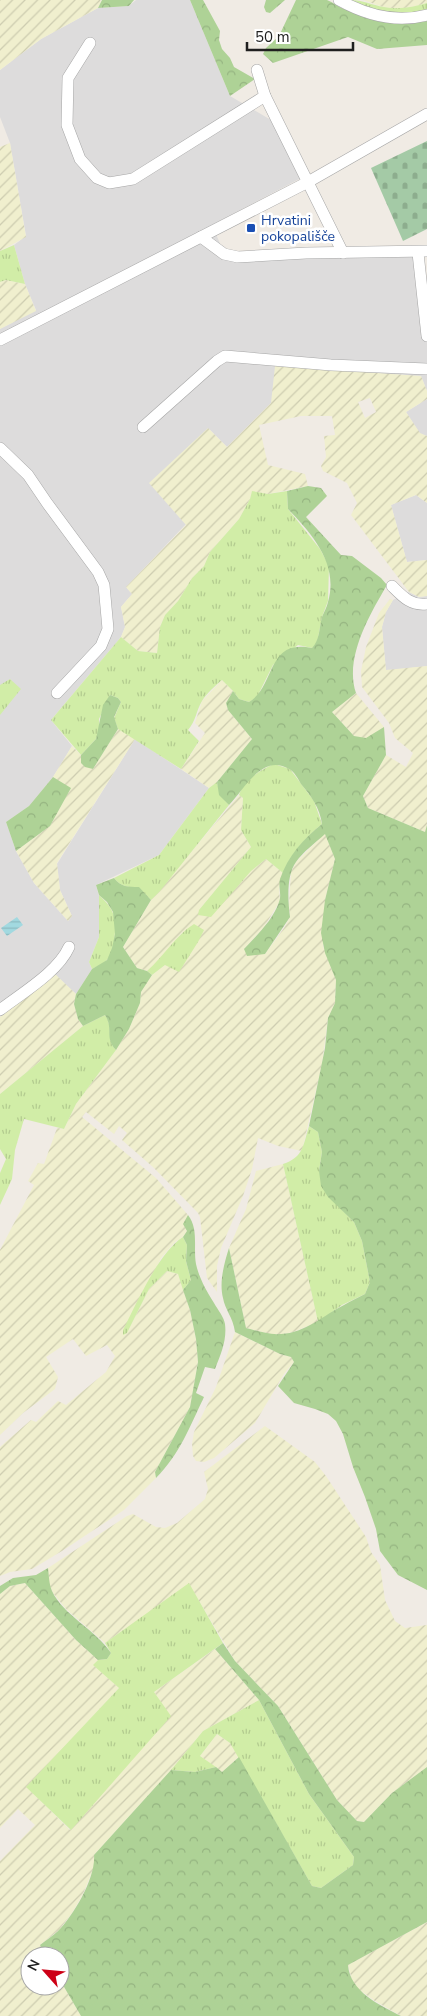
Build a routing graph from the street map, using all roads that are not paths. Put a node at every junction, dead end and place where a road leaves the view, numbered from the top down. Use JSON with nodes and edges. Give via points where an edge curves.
{"nodes":[{"id":1,"x":339,"y":0,"type":"edge"},
{"id":2,"x":427,"y":15,"type":"edge"},
{"id":3,"x":90,"y":43,"type":"dead end"},
{"id":4,"x":256,"y":70,"type":"dead end"},
{"id":5,"x":265,"y":96,"type":"junction"},
{"id":6,"x":427,"y":114,"type":"edge"},
{"id":7,"x":308,"y":182,"type":"junction"},
{"id":8,"x":201,"y":237,"type":"junction"},
{"id":9,"x":423,"y":252,"type":"edge"},
{"id":10,"x":343,"y":253,"type":"junction"},
{"id":11,"x":427,"y":336,"type":"edge"},
{"id":12,"x":0,"y":340,"type":"edge"},
{"id":13,"x":427,"y":369,"type":"edge"},
{"id":14,"x":143,"y":427,"type":"dead end"},
{"id":15,"x":0,"y":448,"type":"edge"},
{"id":16,"x":392,"y":586,"type":"dead end"},
{"id":17,"x":427,"y":604,"type":"edge"},
{"id":18,"x":57,"y":693,"type":"dead end"},
{"id":19,"x":68,"y":947,"type":"dead end"},
{"id":20,"x":0,"y":1010,"type":"edge"}],
"edges":[{"from":1,"to":2,"type":"street","via":[[377,16]]},
{"from":3,"to":5,"type":"street","via":[[68,78],[67,125],[80,159],[96,178],[109,183],[133,179]]},
{"from":4,"to":5,"type":"street"},
{"from":5,"to":7,"type":"street"},
{"from":6,"to":7,"type":"street"},
{"from":7,"to":8,"type":"street"},
{"from":7,"to":10,"type":"street"},
{"from":8,"to":10,"type":"street","via":[[224,254],[238,257]]},
{"from":8,"to":12,"type":"street"},
{"from":9,"to":10,"type":"street"},
{"from":9,"to":11,"type":"street"},
{"from":13,"to":14,"type":"street","via":[[225,356]]},
{"from":15,"to":18,"type":"street","via":[[28,474],[104,585],[108,629],[101,646]]},
{"from":16,"to":17,"type":"street","via":[[408,601],[418,606]]},
{"from":19,"to":20,"type":"street","via":[[56,966]]}]}
